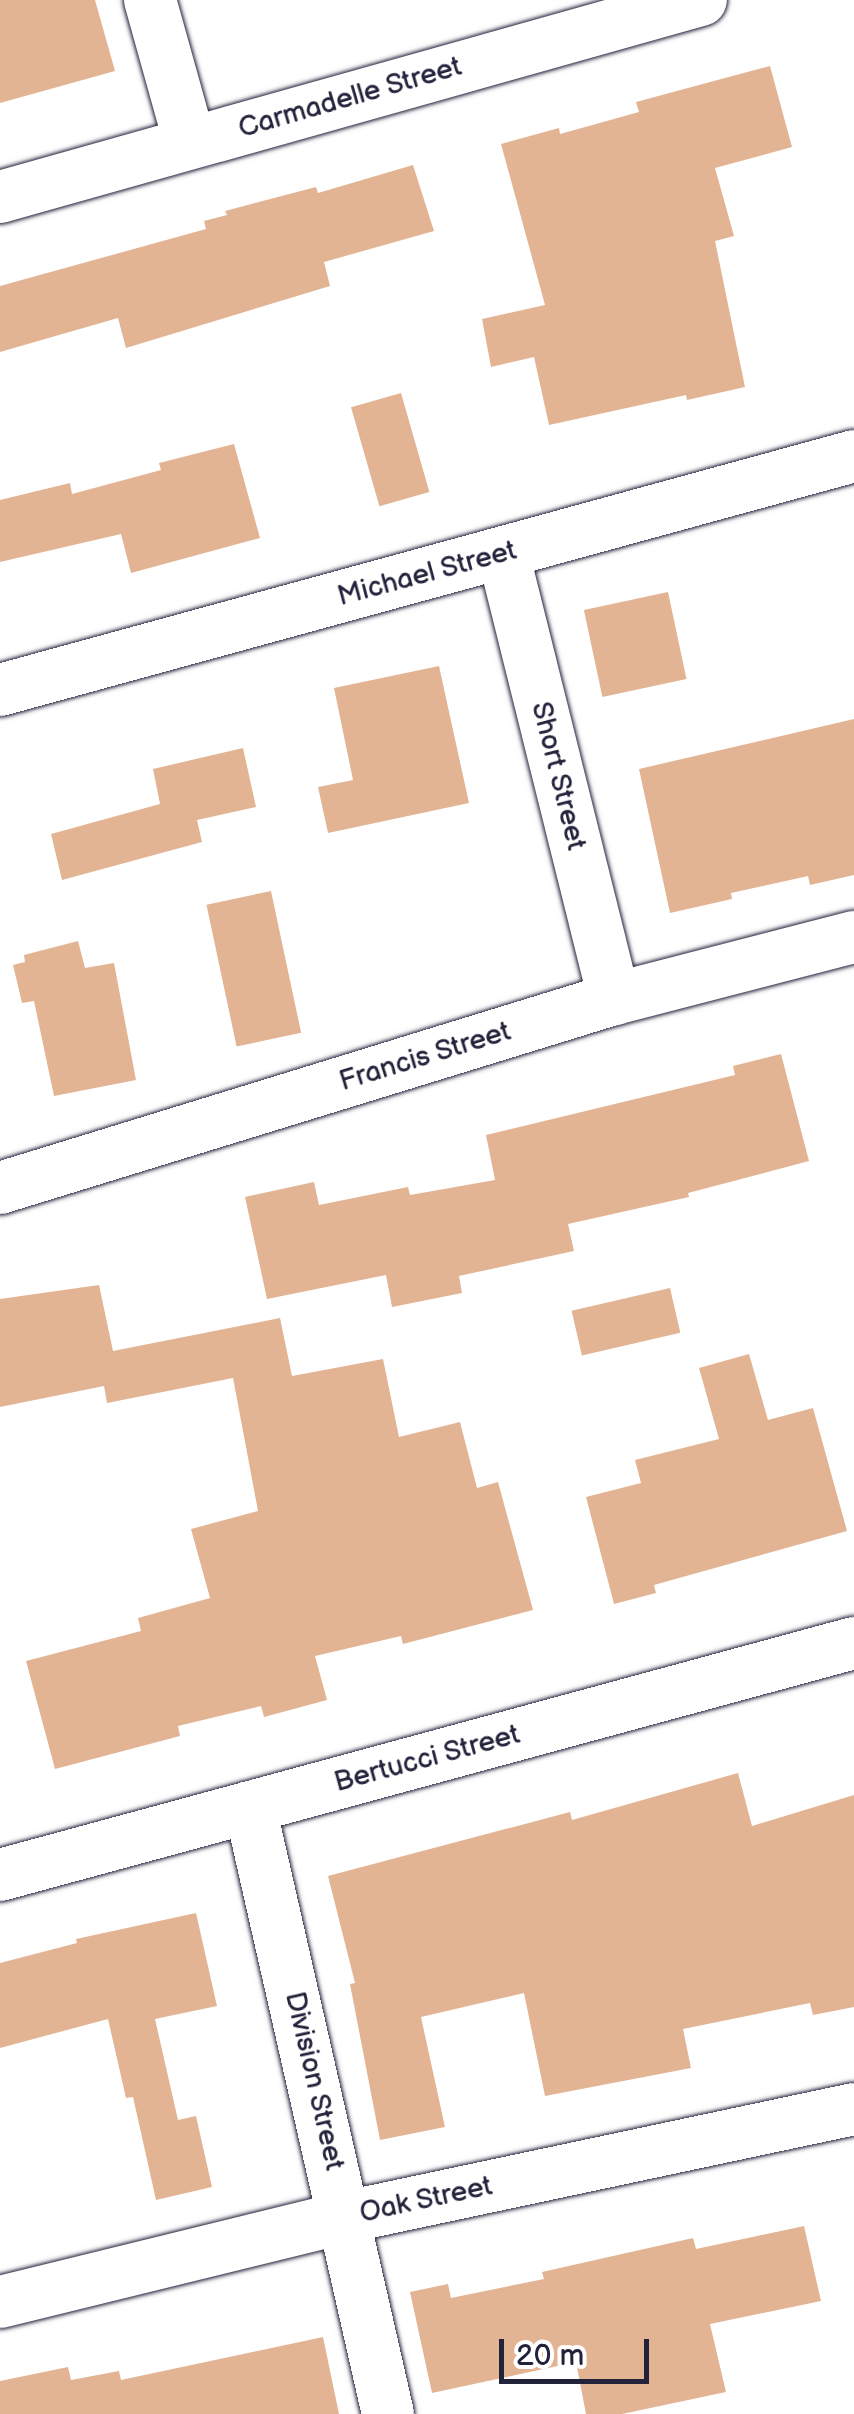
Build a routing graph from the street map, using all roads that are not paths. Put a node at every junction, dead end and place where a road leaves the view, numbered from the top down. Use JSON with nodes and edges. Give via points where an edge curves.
{"nodes":[{"id":1,"x":150,"y":0,"type":"edge"},
{"id":2,"x":700,"y":0,"type":"edge"},
{"id":3,"x":190,"y":142,"type":"junction"},
{"id":4,"x":0,"y":197,"type":"edge"},
{"id":5,"x":854,"y":456,"type":"edge"},
{"id":6,"x":503,"y":553,"type":"junction"},
{"id":7,"x":0,"y":690,"type":"edge"},
{"id":8,"x":854,"y":937,"type":"edge"},
{"id":9,"x":614,"y":999,"type":"junction"},
{"id":10,"x":0,"y":1188,"type":"edge"},
{"id":11,"x":854,"y":1644,"type":"edge"},
{"id":12,"x":250,"y":1807,"type":"junction"},
{"id":13,"x":0,"y":1875,"type":"edge"},
{"id":14,"x":854,"y":2109,"type":"edge"},
{"id":15,"x":346,"y":2217,"type":"junction"},
{"id":16,"x":0,"y":2302,"type":"edge"},
{"id":17,"x":388,"y":2414,"type":"edge"}],
"edges":[{"from":1,"to":3,"type":"street"},
{"from":2,"to":3,"type":"street","name":"Carmadelle Street"},
{"from":3,"to":4,"type":"street","name":"Carmadelle Street"},
{"from":5,"to":6,"type":"street","name":"Michael Street"},
{"from":6,"to":7,"type":"street","name":"Michael Street"},
{"from":6,"to":9,"type":"street","name":"Short Street"},
{"from":8,"to":9,"type":"street","name":"Francis Street"},
{"from":9,"to":10,"type":"street","name":"Francis Street"},
{"from":11,"to":12,"type":"street","name":"Bertucci Street"},
{"from":12,"to":13,"type":"street","name":"Bertucci Street"},
{"from":12,"to":15,"type":"street","name":"Division Street"},
{"from":14,"to":15,"type":"street","name":"Oak Street"},
{"from":15,"to":16,"type":"street","name":"Oak Street"},
{"from":15,"to":17,"type":"street","name":"Division Street"}]}
